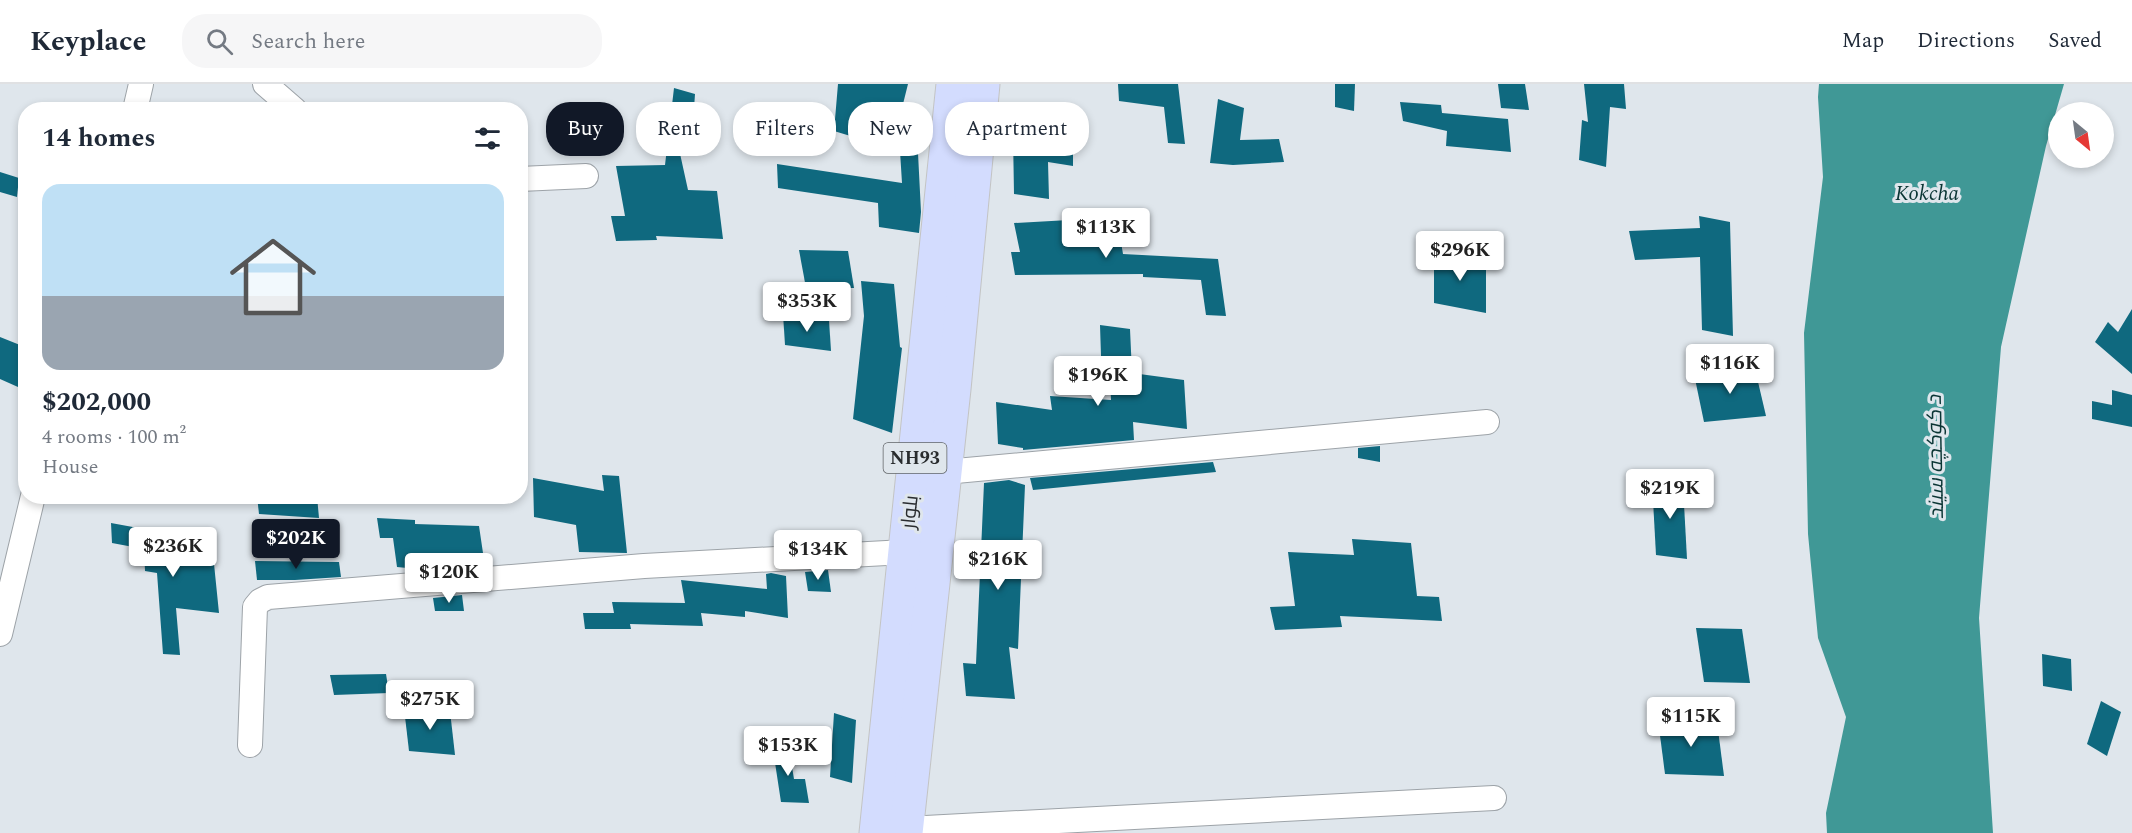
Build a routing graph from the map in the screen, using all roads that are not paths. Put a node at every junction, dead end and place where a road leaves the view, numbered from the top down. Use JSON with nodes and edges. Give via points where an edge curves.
{"nodes":[{"id":1,"x":141,"y":84,"type":"edge"},
{"id":2,"x":265,"y":84,"type":"edge"},
{"id":3,"x":953,"y":84,"type":"edge"},
{"id":4,"x":983,"y":84,"type":"edge"},
{"id":5,"x":137,"y":102,"type":"edge"},
{"id":6,"x":286,"y":102,"type":"edge"},
{"id":7,"x":586,"y":176,"type":"dead end"},
{"id":8,"x":528,"y":179,"type":"edge"},
{"id":9,"x":1487,"y":422,"type":"dead end"},
{"id":10,"x":945,"y":472,"type":"junction"},
{"id":11,"x":31,"y":504,"type":"edge"},
{"id":12,"x":905,"y":552,"type":"junction"},
{"id":13,"x":0,"y":634,"type":"edge"},
{"id":14,"x":250,"y":745,"type":"dead end"},
{"id":15,"x":1494,"y":798,"type":"dead end"},
{"id":16,"x":896,"y":832,"type":"edge"}],
"edges":[{"from":1,"to":5,"type":"street"},
{"from":2,"to":6,"type":"street"},
{"from":3,"to":12,"type":"main road","name":"بلوار","number":"NH93"},
{"from":4,"to":10,"type":"main road","name":"بلوار","number":"NH93"},
{"from":7,"to":8,"type":"street"},
{"from":9,"to":10,"type":"street"},
{"from":10,"to":16,"type":"main road","name":"بلوار","number":"NH93"},
{"from":11,"to":13,"type":"street"},
{"from":12,"to":14,"type":"street","via":[[644,566],[268,597],[255,607]]},
{"from":12,"to":16,"type":"main road","name":"بلوار","number":"NH93"},
{"from":15,"to":16,"type":"street"}]}
